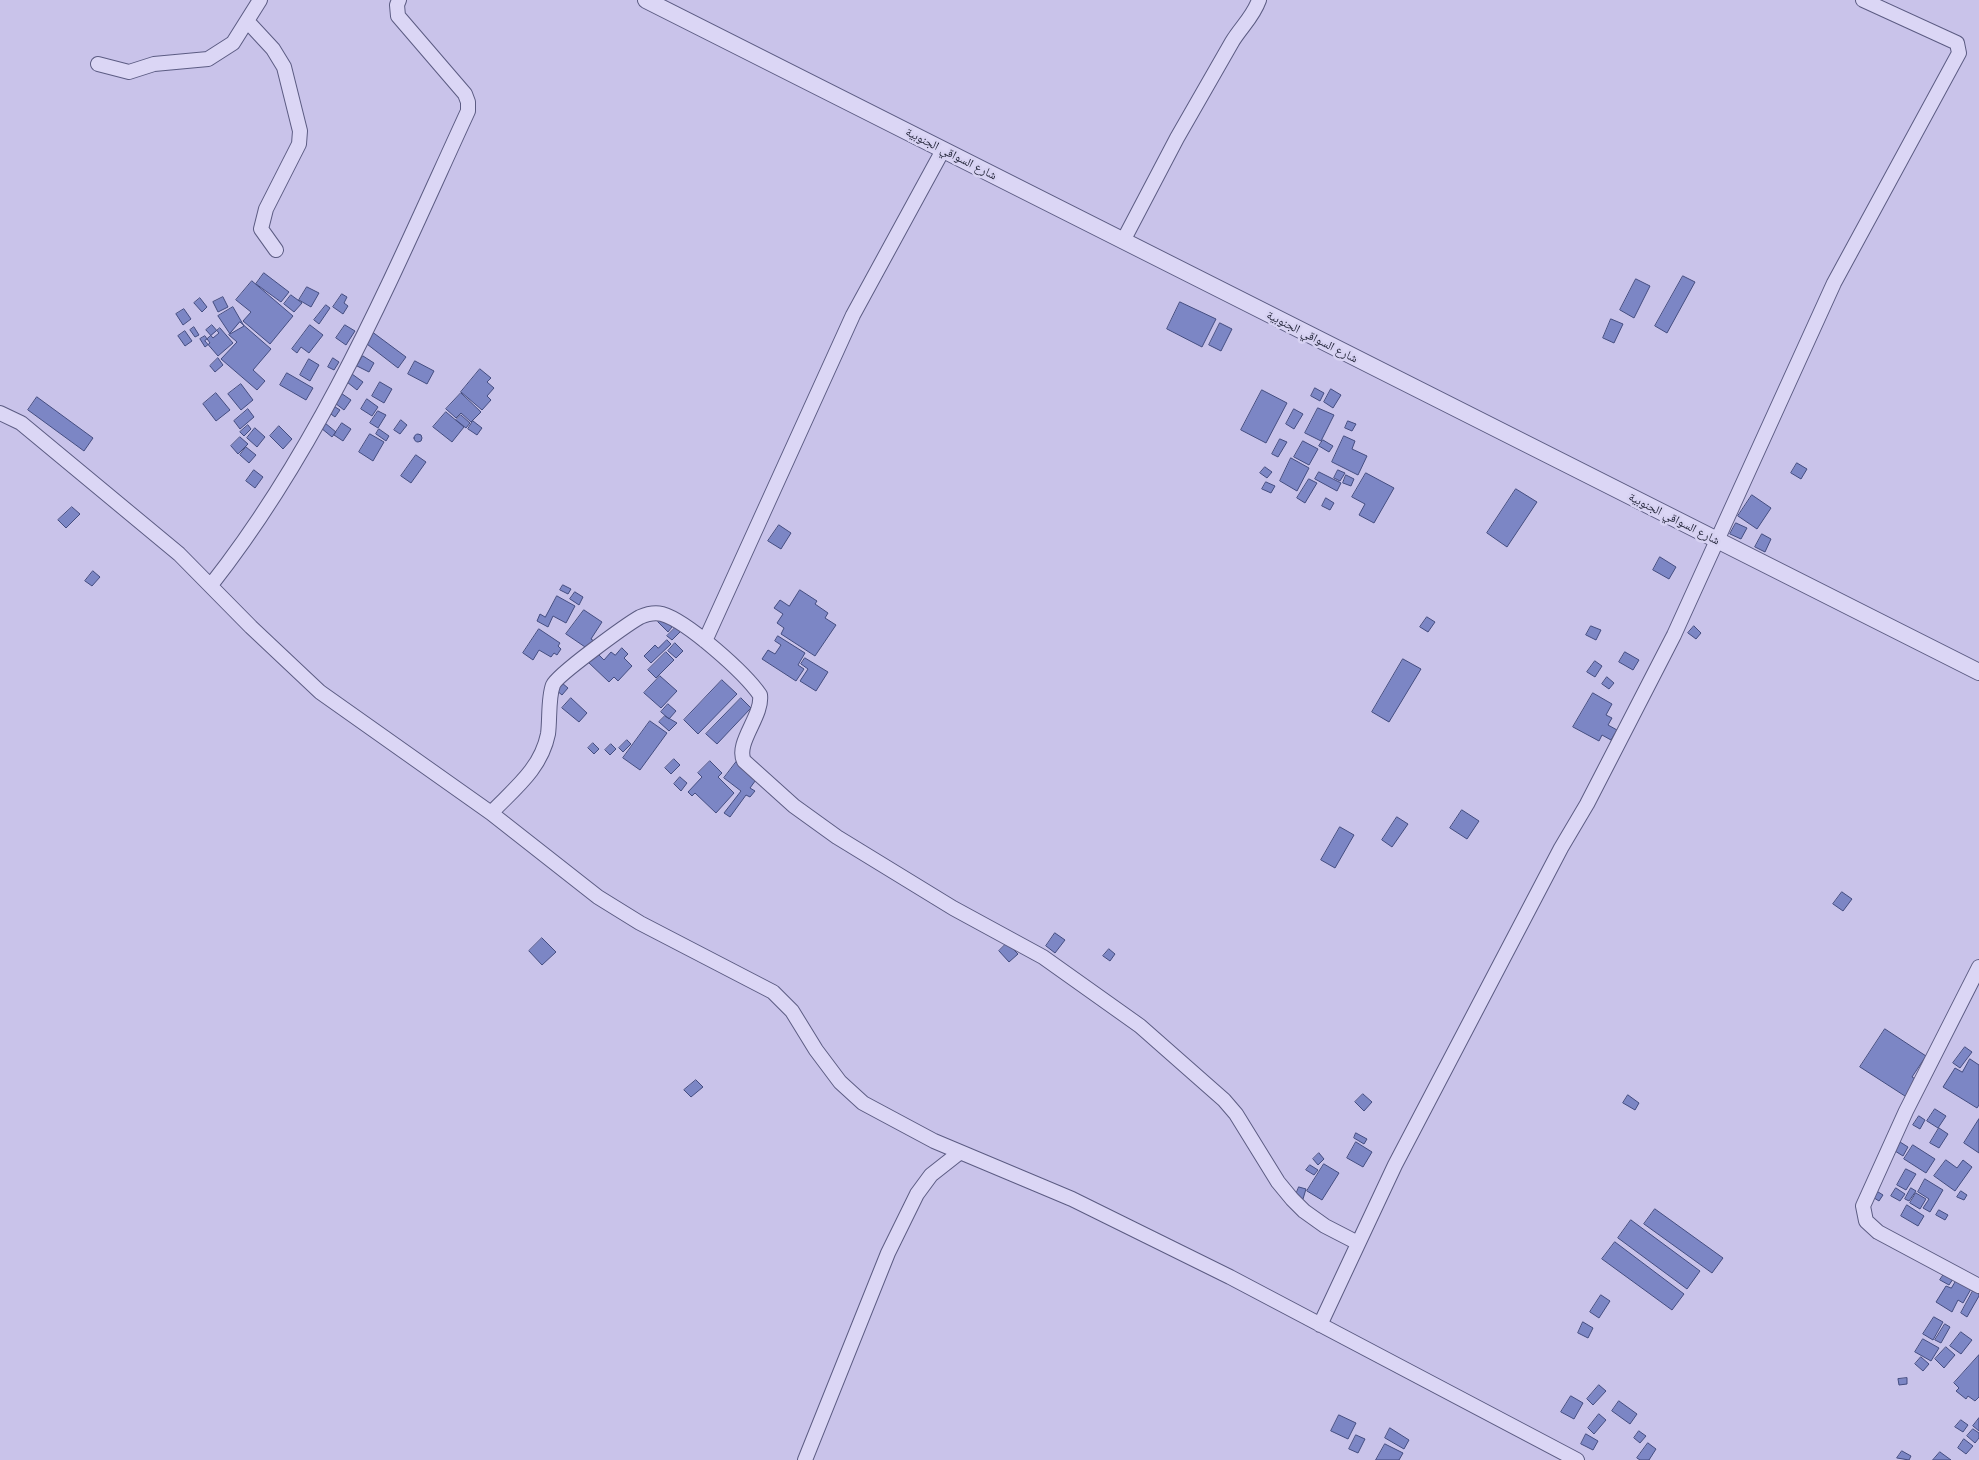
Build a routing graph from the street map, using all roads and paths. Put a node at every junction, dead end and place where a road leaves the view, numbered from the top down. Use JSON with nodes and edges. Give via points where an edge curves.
{"nodes":[{"id":1,"x":260,"y":0,"type":"edge"},
{"id":2,"x":399,"y":0,"type":"edge"},
{"id":3,"x":646,"y":0,"type":"edge"},
{"id":4,"x":1259,"y":0,"type":"edge"},
{"id":5,"x":1863,"y":0,"type":"edge"},
{"id":6,"x":248,"y":22,"type":"junction"},
{"id":7,"x":98,"y":64,"type":"dead end"},
{"id":8,"x":943,"y":150,"type":"junction"},
{"id":9,"x":1123,"y":241,"type":"junction"},
{"id":10,"x":276,"y":250,"type":"dead end"},
{"id":11,"x":0,"y":414,"type":"edge"},
{"id":12,"x":1717,"y":540,"type":"junction"},
{"id":13,"x":211,"y":585,"type":"junction"},
{"id":14,"x":705,"y":641,"type":"junction"},
{"id":15,"x":1979,"y":672,"type":"edge"},
{"id":16,"x":491,"y":813,"type":"junction"},
{"id":17,"x":1979,"y":967,"type":"edge"},
{"id":18,"x":959,"y":1153,"type":"junction"},
{"id":19,"x":1358,"y":1243,"type":"junction"},
{"id":20,"x":1979,"y":1286,"type":"edge"},
{"id":21,"x":1320,"y":1324,"type":"junction"},
{"id":22,"x":805,"y":1460,"type":"edge"},
{"id":23,"x":1577,"y":1460,"type":"edge"}],
"edges":[{"from":1,"to":6,"type":"street"},
{"from":2,"to":13,"type":"street","via":[[398,16],[465,94],[468,111],[369,324],[311,436],[242,546]]},
{"from":3,"to":8,"type":"street","name":"شارع السواقي الجنوبية"},
{"from":4,"to":9,"type":"street","via":[[1252,17],[1240,28],[1181,130]]},
{"from":5,"to":12,"type":"street","via":[[1957,43],[1959,53],[1834,282]]},
{"from":6,"to":7,"type":"street","via":[[232,43],[208,59],[154,64],[129,72]]},
{"from":6,"to":10,"type":"street","via":[[273,49],[284,67],[300,131],[299,144],[269,202],[261,229]]},
{"from":8,"to":9,"type":"street","name":"شارع السواقي الجنوبية"},
{"from":8,"to":14,"type":"street","via":[[853,315]]},
{"from":9,"to":12,"type":"street","name":"شارع السواقي الجنوبية"},
{"from":11,"to":13,"type":"street","via":[[21,423],[179,554]]},
{"from":12,"to":15,"type":"street","name":"شارع السواقي الجنوبية"},
{"from":12,"to":19,"type":"street","via":[[1662,659],[1510,944]]},
{"from":13,"to":16,"type":"street","via":[[320,692]]},
{"from":14,"to":16,"type":"street","via":[[673,618],[649,613],[627,624],[591,652],[553,684],[547,736],[541,757],[533,770]]},
{"from":14,"to":19,"type":"street","via":[[760,695],[759,711],[742,750],[744,761],[794,806],[837,837],[953,908],[1043,956],[1140,1026],[1236,1114],[1278,1182],[1304,1211]]},
{"from":16,"to":18,"type":"street","via":[[598,897],[640,923],[773,992],[792,1011],[816,1050],[851,1093],[883,1116]]},
{"from":17,"to":20,"type":"street","via":[[1906,1112],[1864,1206],[1866,1221],[1878,1232]]},
{"from":18,"to":21,"type":"street","via":[[1072,1199]]},
{"from":18,"to":22,"type":"street","via":[[931,1176],[917,1194],[888,1253]]},
{"from":19,"to":21,"type":"street"},
{"from":21,"to":23,"type":"street"}]}
